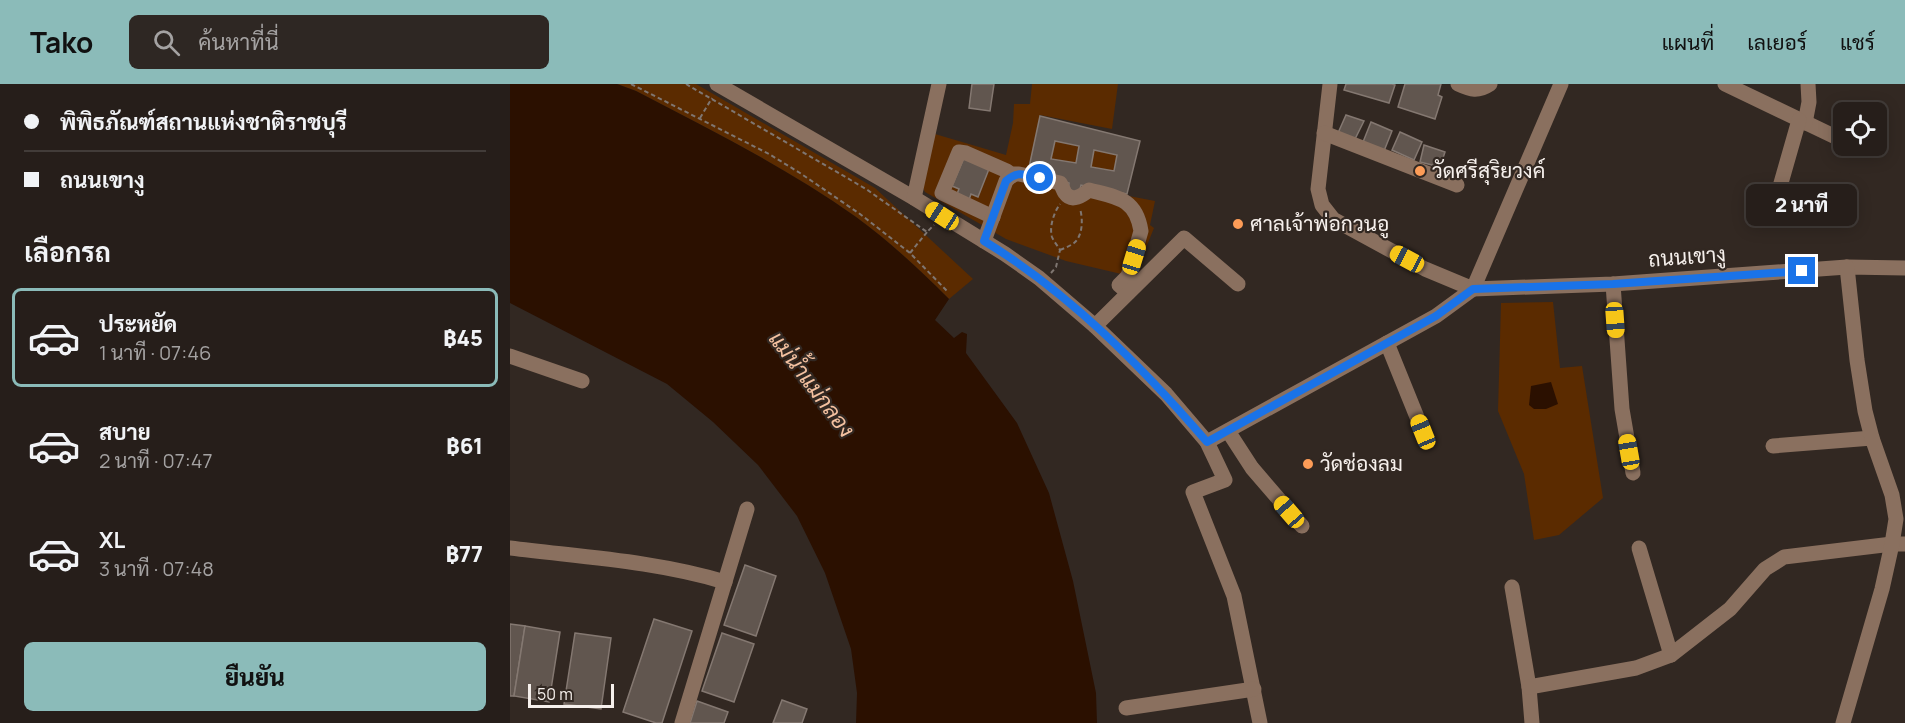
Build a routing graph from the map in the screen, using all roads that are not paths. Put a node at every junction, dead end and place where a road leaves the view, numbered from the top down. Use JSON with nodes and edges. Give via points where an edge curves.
{"nodes":[{"id":1,"x":939,"y":84,"type":"edge"},
{"id":2,"x":1330,"y":84,"type":"edge"},
{"id":3,"x":1458,"y":84,"type":"edge"},
{"id":4,"x":1490,"y":84,"type":"edge"},
{"id":5,"x":1560,"y":84,"type":"edge"},
{"id":6,"x":1725,"y":84,"type":"edge"},
{"id":7,"x":1808,"y":84,"type":"edge"},
{"id":8,"x":714,"y":91,"type":"edge"},
{"id":9,"x":1802,"y":121,"type":"junction"},
{"id":10,"x":1324,"y":133,"type":"junction"},
{"id":11,"x":1833,"y":136,"type":"edge"},
{"id":12,"x":1012,"y":176,"type":"junction"},
{"id":13,"x":1457,"y":185,"type":"dead end"},
{"id":14,"x":1777,"y":197,"type":"dead end"},
{"id":15,"x":914,"y":198,"type":"junction"},
{"id":16,"x":993,"y":217,"type":"junction"},
{"id":17,"x":984,"y":241,"type":"junction"},
{"id":18,"x":1847,"y":267,"type":"junction"},
{"id":19,"x":1905,"y":268,"type":"edge"},
{"id":20,"x":1238,"y":284,"type":"dead end"},
{"id":21,"x":1613,"y":284,"type":"junction"},
{"id":22,"x":1473,"y":289,"type":"junction"},
{"id":23,"x":1128,"y":293,"type":"junction"},
{"id":24,"x":1095,"y":326,"type":"junction"},
{"id":25,"x":1387,"y":343,"type":"junction"},
{"id":26,"x":510,"y":356,"type":"edge"},
{"id":27,"x":582,"y":381,"type":"dead end"},
{"id":28,"x":1228,"y":431,"type":"junction"},
{"id":29,"x":1423,"y":432,"type":"dead end"},
{"id":30,"x":1872,"y":438,"type":"junction"},
{"id":31,"x":1207,"y":442,"type":"junction"},
{"id":32,"x":1773,"y":446,"type":"dead end"},
{"id":33,"x":1633,"y":473,"type":"dead end"},
{"id":34,"x":747,"y":509,"type":"dead end"},
{"id":35,"x":1302,"y":526,"type":"dead end"},
{"id":36,"x":1899,"y":544,"type":"edge"},
{"id":37,"x":510,"y":548,"type":"edge"},
{"id":38,"x":1639,"y":548,"type":"dead end"},
{"id":39,"x":725,"y":582,"type":"junction"},
{"id":40,"x":1512,"y":587,"type":"dead end"},
{"id":41,"x":1671,"y":655,"type":"junction"},
{"id":42,"x":1530,"y":687,"type":"junction"},
{"id":43,"x":1254,"y":689,"type":"junction"},
{"id":44,"x":1126,"y":708,"type":"dead end"},
{"id":45,"x":682,"y":723,"type":"edge"},
{"id":46,"x":1260,"y":723,"type":"edge"},
{"id":47,"x":1532,"y":723,"type":"edge"},
{"id":48,"x":1843,"y":723,"type":"edge"}],
"edges":[{"from":1,"to":15,"type":"street"},
{"from":2,"to":10,"type":"street"},
{"from":3,"to":4,"type":"street","via":[[1473,91]]},
{"from":5,"to":22,"type":"street"},
{"from":6,"to":9,"type":"street"},
{"from":7,"to":9,"type":"street","via":[[1809,102]]},
{"from":8,"to":15,"type":"street"},
{"from":9,"to":11,"type":"street"},
{"from":9,"to":14,"type":"street"},
{"from":10,"to":13,"type":"street"},
{"from":10,"to":22,"type":"street","via":[[1318,189],[1322,205],[1333,219],[1425,269]]},
{"from":12,"to":16,"type":"street","via":[[1006,181]]},
{"from":12,"to":16,"type":"street","via":[[959,152],[942,193]]},
{"from":12,"to":23,"type":"street","via":[[1060,183],[1071,197],[1082,196],[1089,190],[1128,202],[1141,231],[1128,276],[1119,285]]},
{"from":15,"to":17,"type":"street"},
{"from":16,"to":17,"type":"street"},
{"from":17,"to":24,"type":"street","via":[[1043,282]]},
{"from":18,"to":19,"type":"street","name":"ถนนเขางู"},
{"from":18,"to":21,"type":"street","name":"ถนนเขางู"},
{"from":18,"to":30,"type":"street","via":[[1857,360]]},
{"from":20,"to":23,"type":"street","via":[[1184,238]]},
{"from":21,"to":22,"type":"street","name":"ถนนเขางู"},
{"from":21,"to":33,"type":"street","via":[[1622,409]]},
{"from":22,"to":25,"type":"street","via":[[1436,316]]},
{"from":23,"to":24,"type":"street"},
{"from":24,"to":31,"type":"street","via":[[1166,394]]},
{"from":25,"to":28,"type":"street"},
{"from":25,"to":29,"type":"street"},
{"from":26,"to":27,"type":"street"},
{"from":28,"to":31,"type":"street"},
{"from":28,"to":35,"type":"street","via":[[1252,468]]},
{"from":30,"to":32,"type":"street"},
{"from":30,"to":36,"type":"street","via":[[1892,495]]},
{"from":31,"to":43,"type":"street","via":[[1225,480],[1193,492],[1234,596]]},
{"from":34,"to":39,"type":"street"},
{"from":36,"to":41,"type":"street","via":[[1784,557],[1765,569],[1731,609]]},
{"from":36,"to":48,"type":"street"},
{"from":37,"to":39,"type":"street","via":[[667,568]]},
{"from":38,"to":41,"type":"street"},
{"from":39,"to":45,"type":"street"},
{"from":40,"to":42,"type":"street"},
{"from":41,"to":42,"type":"street","via":[[1636,668]]},
{"from":42,"to":47,"type":"street"},
{"from":43,"to":44,"type":"street"},
{"from":43,"to":46,"type":"street"}]}
